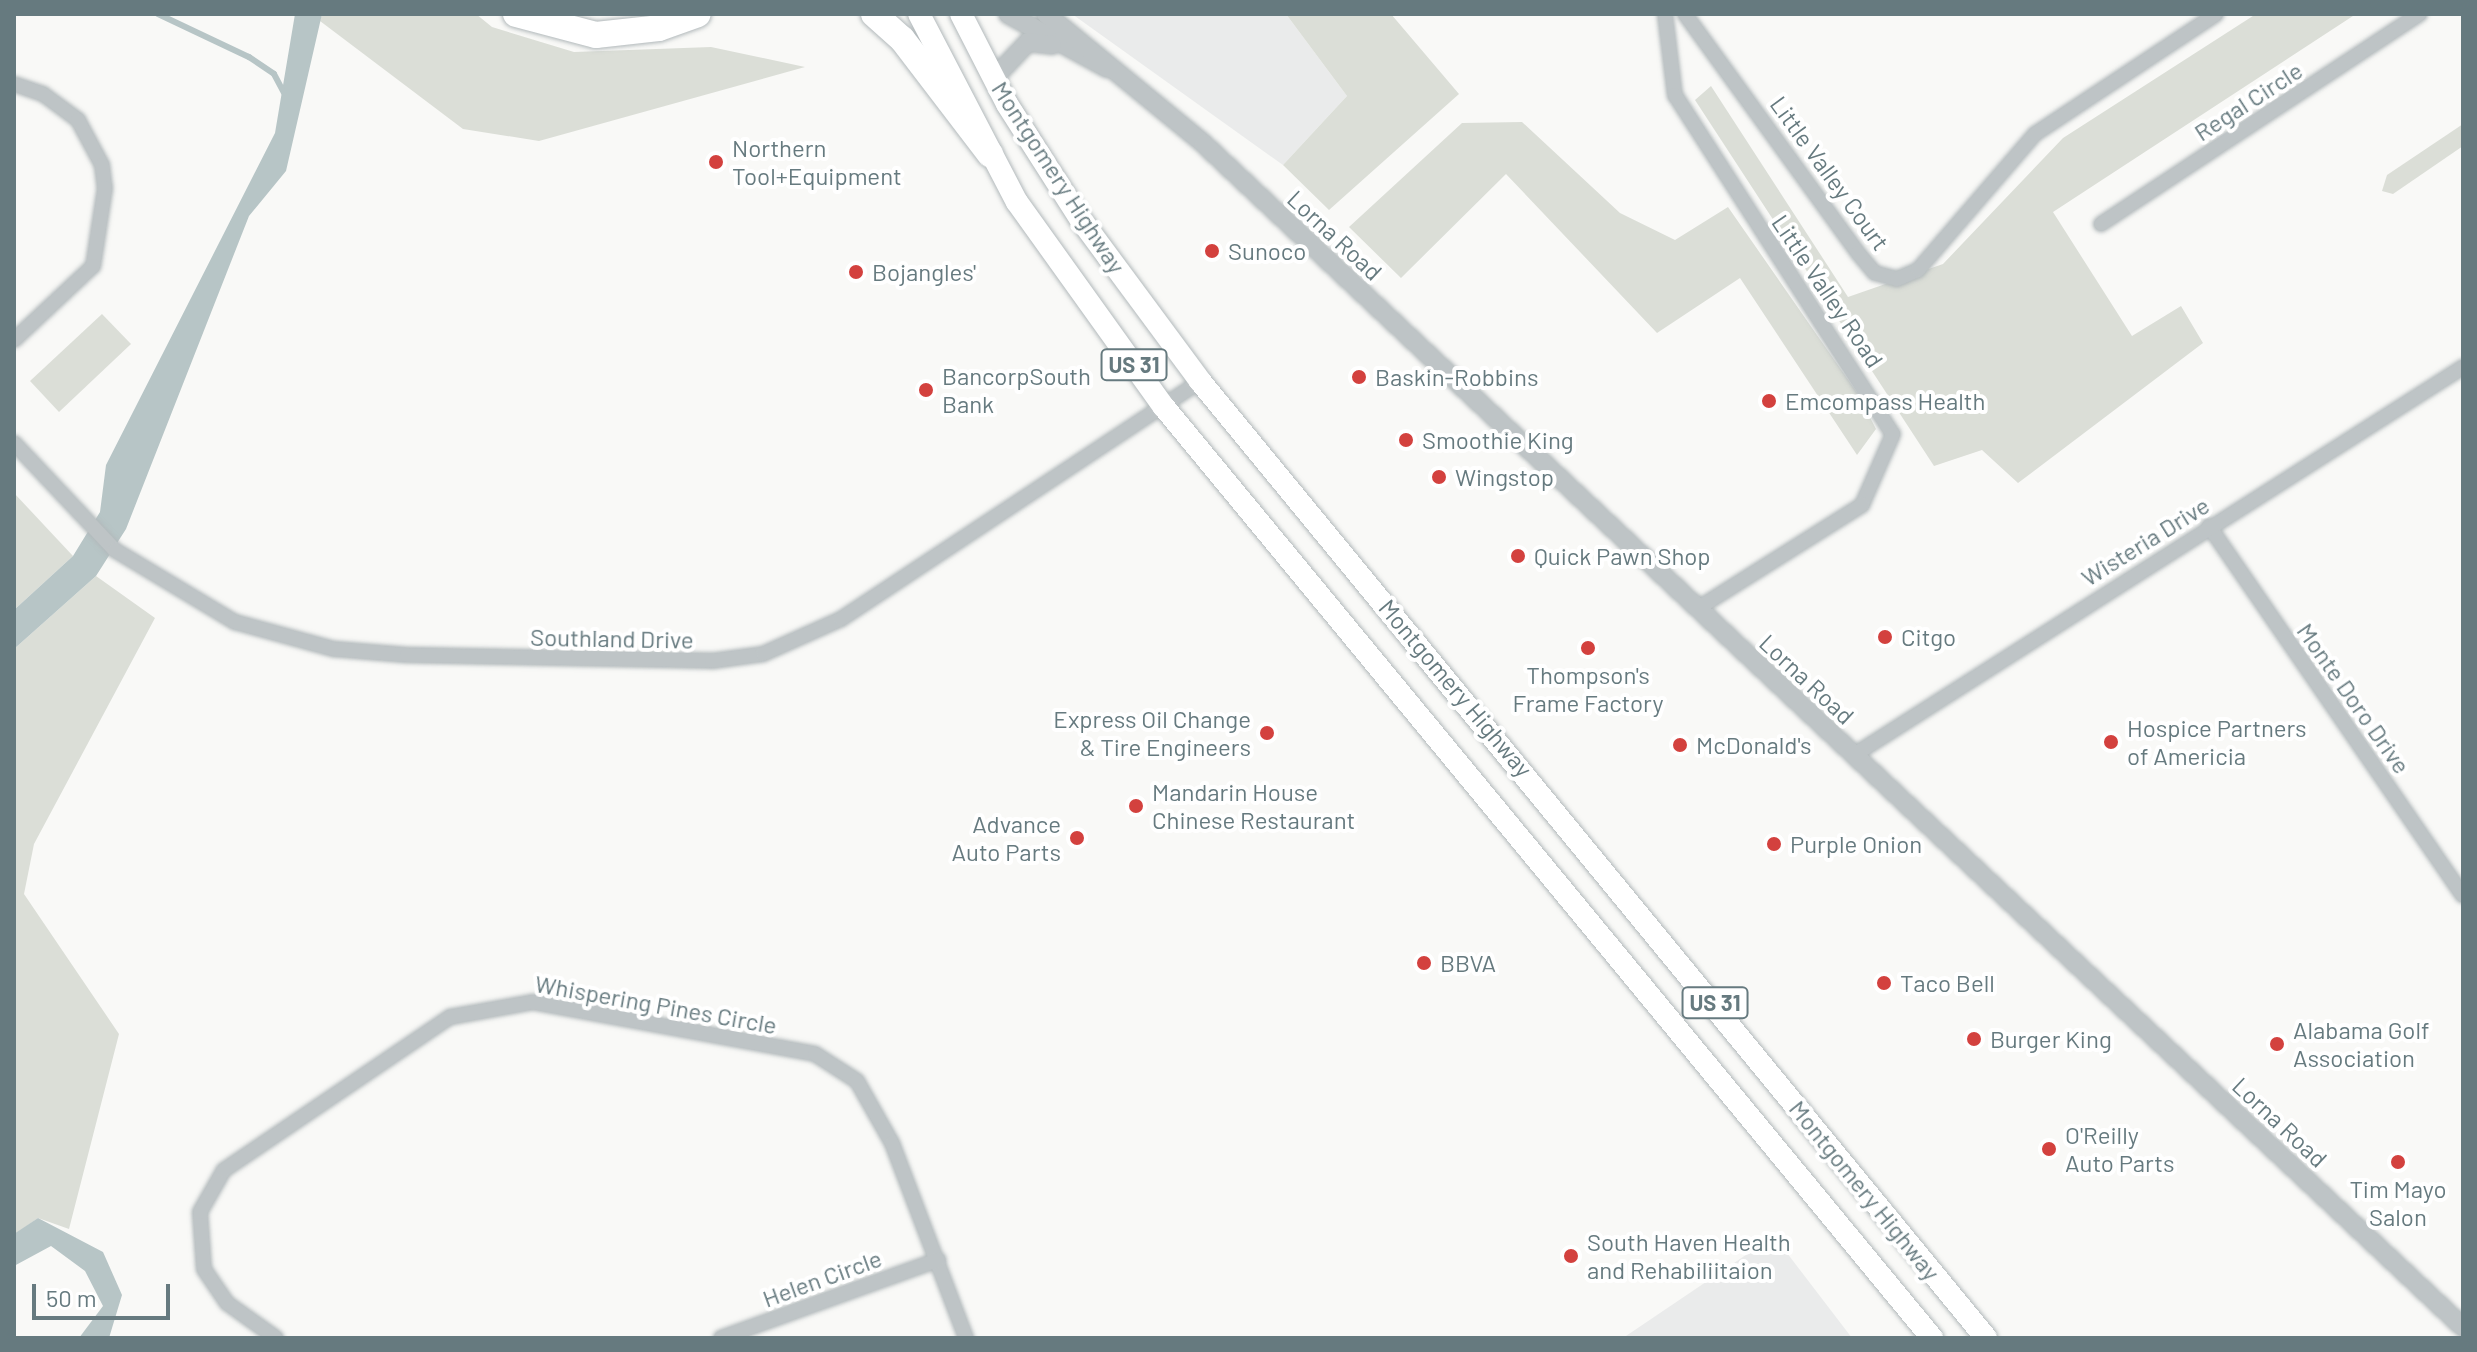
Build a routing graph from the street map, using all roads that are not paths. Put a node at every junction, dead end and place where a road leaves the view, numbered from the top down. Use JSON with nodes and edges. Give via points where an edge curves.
{"nodes":[{"id":1,"x":516,"y":14,"type":"edge"},
{"id":2,"x":698,"y":14,"type":"edge"},
{"id":3,"x":874,"y":14,"type":"edge"},
{"id":4,"x":919,"y":14,"type":"edge"},
{"id":5,"x":961,"y":14,"type":"edge"},
{"id":6,"x":1008,"y":14,"type":"edge"},
{"id":7,"x":1046,"y":14,"type":"edge"},
{"id":8,"x":1665,"y":14,"type":"edge"},
{"id":9,"x":1685,"y":14,"type":"edge"},
{"id":10,"x":2216,"y":14,"type":"edge"},
{"id":11,"x":2420,"y":14,"type":"edge"},
{"id":12,"x":1057,"y":45,"type":"junction"},
{"id":13,"x":1114,"y":71,"type":"junction"},
{"id":14,"x":995,"y":77,"type":"junction"},
{"id":15,"x":14,"y":84,"type":"edge"},
{"id":16,"x":990,"y":154,"type":"junction"},
{"id":17,"x":2101,"y":224,"type":"dead end"},
{"id":18,"x":14,"y":340,"type":"edge"},
{"id":19,"x":2461,"y":374,"type":"edge"},
{"id":20,"x":1200,"y":381,"type":"junction"},
{"id":21,"x":1164,"y":407,"type":"junction"},
{"id":22,"x":14,"y":443,"type":"edge"},
{"id":23,"x":2209,"y":526,"type":"junction"},
{"id":24,"x":1697,"y":609,"type":"junction"},
{"id":25,"x":1854,"y":755,"type":"junction"},
{"id":26,"x":2463,"y":895,"type":"edge"},
{"id":27,"x":938,"y":1260,"type":"junction"},
{"id":28,"x":2463,"y":1327,"type":"edge"},
{"id":29,"x":276,"y":1338,"type":"edge"},
{"id":30,"x":721,"y":1338,"type":"edge"},
{"id":31,"x":966,"y":1338,"type":"edge"},
{"id":32,"x":1932,"y":1338,"type":"edge"},
{"id":33,"x":1986,"y":1338,"type":"edge"}],
"edges":[{"from":1,"to":2,"type":"highway","via":[[596,35],[659,28]]},
{"from":3,"to":16,"type":"highway","via":[[902,39]]},
{"from":4,"to":16,"type":"main road","name":"Montgomery Highway","number":"US 31"},
{"from":5,"to":14,"type":"main road","name":"Montgomery Highway","number":"US 31"},
{"from":6,"to":12,"type":"street","name":"Lorna Road"},
{"from":7,"to":13,"type":"street","name":"Lorna Road","via":[[1093,45]]},
{"from":8,"to":24,"type":"street","name":"Little Valley Road","via":[[1675,95],[1893,434],[1862,505]]},
{"from":9,"to":10,"type":"street","name":"Little Valley Court","via":[[1858,253],[1875,273],[1897,279],[1918,270],[2035,134]]},
{"from":11,"to":17,"type":"street","name":"Regal Circle"},
{"from":12,"to":13,"type":"street","name":"Lorna Road"},
{"from":12,"to":14,"type":"street","via":[[1028,42]]},
{"from":13,"to":24,"type":"street","name":"Lorna Road","via":[[1204,144]]},
{"from":14,"to":20,"type":"main road","name":"Montgomery Highway","number":"US 31","via":[[1093,238]]},
{"from":15,"to":18,"type":"street","via":[[43,94],[78,120],[102,165],[105,188],[93,266]]},
{"from":16,"to":21,"type":"main road","name":"Montgomery Highway","number":"US 31"},
{"from":19,"to":23,"type":"street","name":"Wisteria Drive"},
{"from":20,"to":21,"type":"street","name":"Southland Drive"},
{"from":20,"to":33,"type":"main road","name":"Montgomery Highway","number":"US 31"},
{"from":21,"to":22,"type":"street","name":"Southland Drive","via":[[841,619],[763,654],[712,661],[334,649],[235,622],[115,550]]},
{"from":21,"to":32,"type":"main road","name":"Montgomery Highway","number":"US 31"},
{"from":23,"to":25,"type":"street","name":"Wisteria Drive"},
{"from":23,"to":26,"type":"street","name":"Monte Doro Drive"},
{"from":24,"to":25,"type":"street","name":"Lorna Road"},
{"from":25,"to":28,"type":"street","name":"Lorna Road"},
{"from":27,"to":29,"type":"street","name":"Whispering Pines Circle","via":[[892,1143],[857,1081],[815,1054],[533,1002],[494,1004],[450,1017],[224,1170],[200,1212],[204,1269],[227,1303]]},
{"from":27,"to":30,"type":"street","name":"Helen Circle"},
{"from":27,"to":31,"type":"street","name":"Whispering Pines Circle"}]}
